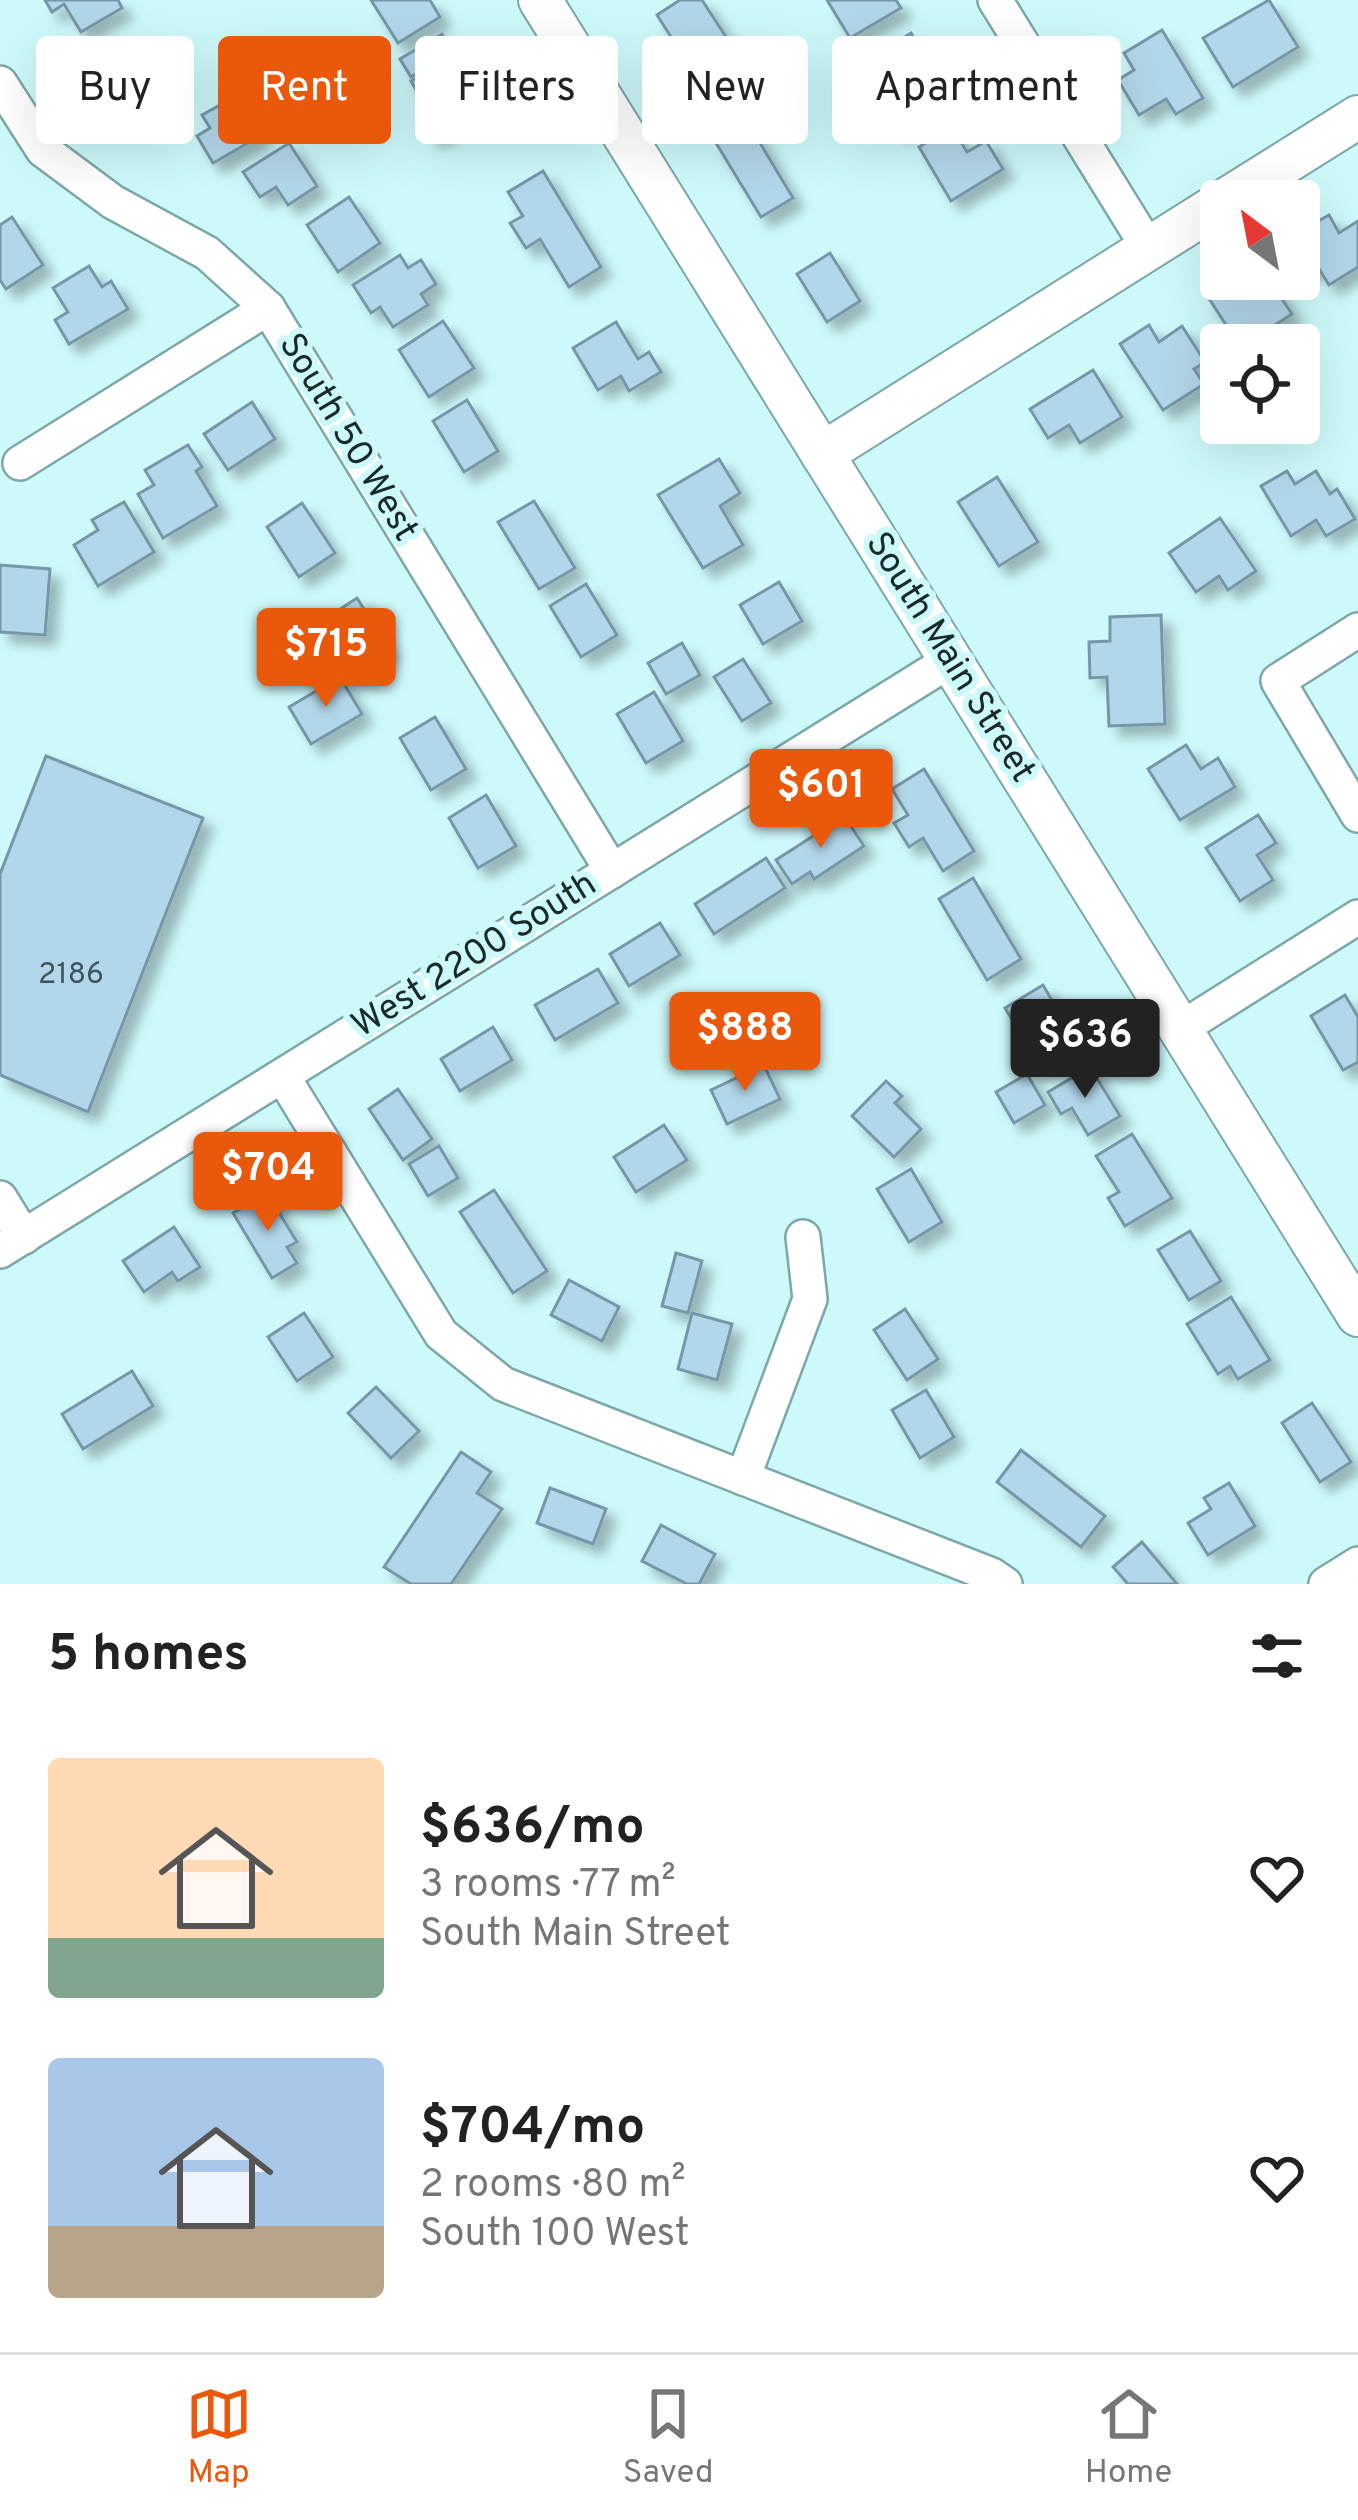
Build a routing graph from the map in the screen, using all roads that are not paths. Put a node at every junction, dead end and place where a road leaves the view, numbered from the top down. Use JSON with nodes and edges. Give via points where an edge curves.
{"nodes":[{"id":1,"x":540,"y":0,"type":"edge"},
{"id":2,"x":994,"y":0,"type":"edge"},
{"id":3,"x":0,"y":83,"type":"edge"},
{"id":4,"x":1358,"y":117,"type":"edge"},
{"id":5,"x":1257,"y":180,"type":"edge"},
{"id":6,"x":1200,"y":216,"type":"edge"},
{"id":7,"x":1148,"y":248,"type":"junction"},
{"id":8,"x":268,"y":308,"type":"junction"},
{"id":9,"x":822,"y":454,"type":"junction"},
{"id":10,"x":20,"y":463,"type":"dead end"},
{"id":11,"x":1358,"y":630,"type":"edge"},
{"id":12,"x":951,"y":660,"type":"junction"},
{"id":13,"x":1358,"y":815,"type":"edge"},
{"id":14,"x":612,"y":871,"type":"junction"},
{"id":15,"x":1358,"y":917,"type":"edge"},
{"id":16,"x":1180,"y":1028,"type":"junction"},
{"id":17,"x":283,"y":1077,"type":"junction"},
{"id":18,"x":0,"y":1198,"type":"edge"},
{"id":19,"x":802,"y":1237,"type":"dead end"},
{"id":20,"x":12,"y":1244,"type":"edge"},
{"id":21,"x":1358,"y":1315,"type":"edge"},
{"id":22,"x":743,"y":1478,"type":"junction"},
{"id":23,"x":1358,"y":1564,"type":"edge"},
{"id":24,"x":1005,"y":1584,"type":"edge"},
{"id":25,"x":1326,"y":1584,"type":"edge"}],
"edges":[{"from":1,"to":9,"type":"street","name":"South Main Street"},
{"from":2,"to":7,"type":"street"},
{"from":3,"to":8,"type":"street","name":"South 50 West","via":[[43,150],[113,202],[206,253]]},
{"from":4,"to":5,"type":"street"},
{"from":6,"to":7,"type":"street"},
{"from":7,"to":9,"type":"street"},
{"from":8,"to":10,"type":"street"},
{"from":8,"to":14,"type":"street","name":"South 50 West"},
{"from":9,"to":12,"type":"street","name":"South Main Street"},
{"from":11,"to":13,"type":"street","via":[[1278,681]]},
{"from":12,"to":14,"type":"street","name":"West 2200 South"},
{"from":12,"to":16,"type":"street","name":"South Main Street"},
{"from":14,"to":17,"type":"street","name":"West 2200 South"},
{"from":15,"to":16,"type":"street"},
{"from":16,"to":21,"type":"street","name":"South Main Street"},
{"from":17,"to":20,"type":"street","name":"West 2200 South"},
{"from":17,"to":22,"type":"street","via":[[441,1334],[503,1384]]},
{"from":18,"to":20,"type":"street"},
{"from":19,"to":22,"type":"street","via":[[810,1299]]},
{"from":22,"to":24,"type":"street"},
{"from":23,"to":25,"type":"street"}]}
